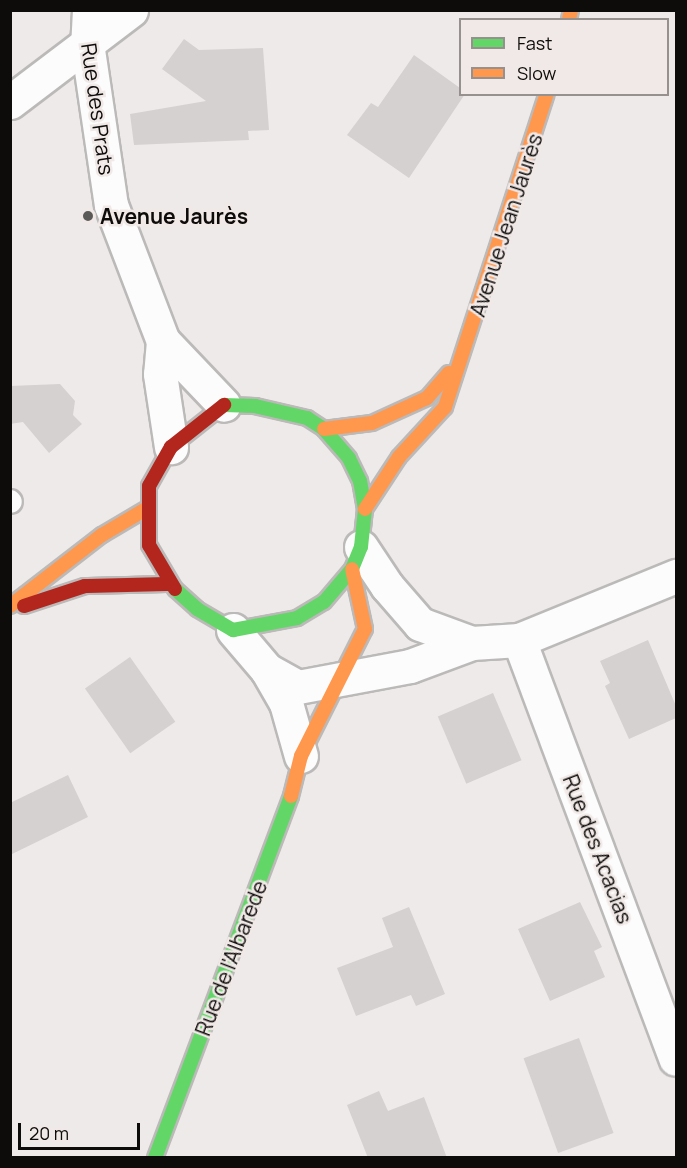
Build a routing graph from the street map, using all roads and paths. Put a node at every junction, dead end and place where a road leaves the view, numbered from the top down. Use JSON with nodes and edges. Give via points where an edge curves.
{"nodes":[{"id":1,"x":89,"y":10,"type":"edge"},
{"id":2,"x":131,"y":10,"type":"edge"},
{"id":3,"x":87,"y":43,"type":"junction"},
{"id":4,"x":547,"y":96,"type":"edge"},
{"id":5,"x":10,"y":102,"type":"edge"},
{"id":6,"x":163,"y":341,"type":"junction"},
{"id":7,"x":464,"y":356,"type":"junction"},
{"id":8,"x":224,"y":405,"type":"junction"},
{"id":9,"x":324,"y":429,"type":"junction"},
{"id":10,"x":171,"y":447,"type":"junction"},
{"id":11,"x":146,"y":509,"type":"junction"},
{"id":12,"x":365,"y":509,"type":"junction"},
{"id":13,"x":356,"y":558,"type":"junction"},
{"id":14,"x":676,"y":576,"type":"edge"},
{"id":15,"x":169,"y":584,"type":"junction"},
{"id":16,"x":10,"y":608,"type":"edge"},
{"id":17,"x":233,"y":630,"type":"junction"},
{"id":18,"x":519,"y":640,"type":"junction"},
{"id":19,"x":472,"y":643,"type":"junction"},
{"id":20,"x":267,"y":670,"type":"junction"},
{"id":21,"x":339,"y":682,"type":"junction"},
{"id":22,"x":300,"y":756,"type":"junction"},
{"id":23,"x":676,"y":1059,"type":"edge"},
{"id":24,"x":155,"y":1158,"type":"edge"}],
"edges":[{"from":1,"to":3,"type":"street","name":"Rue des Prats"},
{"from":2,"to":3,"type":"street"},
{"from":3,"to":5,"type":"street"},
{"from":3,"to":6,"type":"street","name":"Rue des Prats","via":[[111,205]]},
{"from":4,"to":7,"type":"street","name":"Avenue Jean Jaurès"},
{"from":6,"to":8,"type":"street","name":"Rue des Prats"},
{"from":6,"to":10,"type":"street","name":"Rue des Prats","via":[[160,374]]},
{"from":7,"to":9,"type":"street","name":"Avenue Jean Jaurès","via":[[427,398],[372,423]]},
{"from":7,"to":12,"type":"street","name":"Avenue Jean Jaurès","via":[[444,407],[399,457]]},
{"from":8,"to":9,"type":"street","via":[[255,406],[297,416]]},
{"from":8,"to":10,"type":"street"},
{"from":9,"to":12,"type":"street","via":[[349,458],[360,481]]},
{"from":10,"to":11,"type":"street","via":[[149,486]]},
{"from":11,"to":15,"type":"street","via":[[149,545]]},
{"from":11,"to":16,"type":"street","via":[[102,535]]},
{"from":12,"to":13,"type":"street","name":"Rue de l'Albarede"},
{"from":13,"to":17,"type":"street","via":[[324,602],[297,618]]},
{"from":13,"to":19,"type":"street","via":[[420,624]]},
{"from":13,"to":21,"type":"street","name":"Rue de l'Albarede","via":[[365,629]]},
{"from":14,"to":18,"type":"street"},
{"from":15,"to":16,"type":"street","via":[[85,586]]},
{"from":15,"to":17,"type":"street","via":[[197,609]]},
{"from":17,"to":20,"type":"street","name":"Rue de l'Albarede"},
{"from":18,"to":19,"type":"street"},
{"from":18,"to":23,"type":"street","name":"Rue des Acacias"},
{"from":19,"to":21,"type":"street","via":[[410,666]]},
{"from":20,"to":21,"type":"street","via":[[298,687]]},
{"from":20,"to":22,"type":"street","name":"Rue de l'Albarede","via":[[285,703]]},
{"from":21,"to":22,"type":"street","name":"Rue de l'Albarede"},
{"from":22,"to":24,"type":"street","name":"Rue de l'Albarede","via":[[288,809]]}]}
